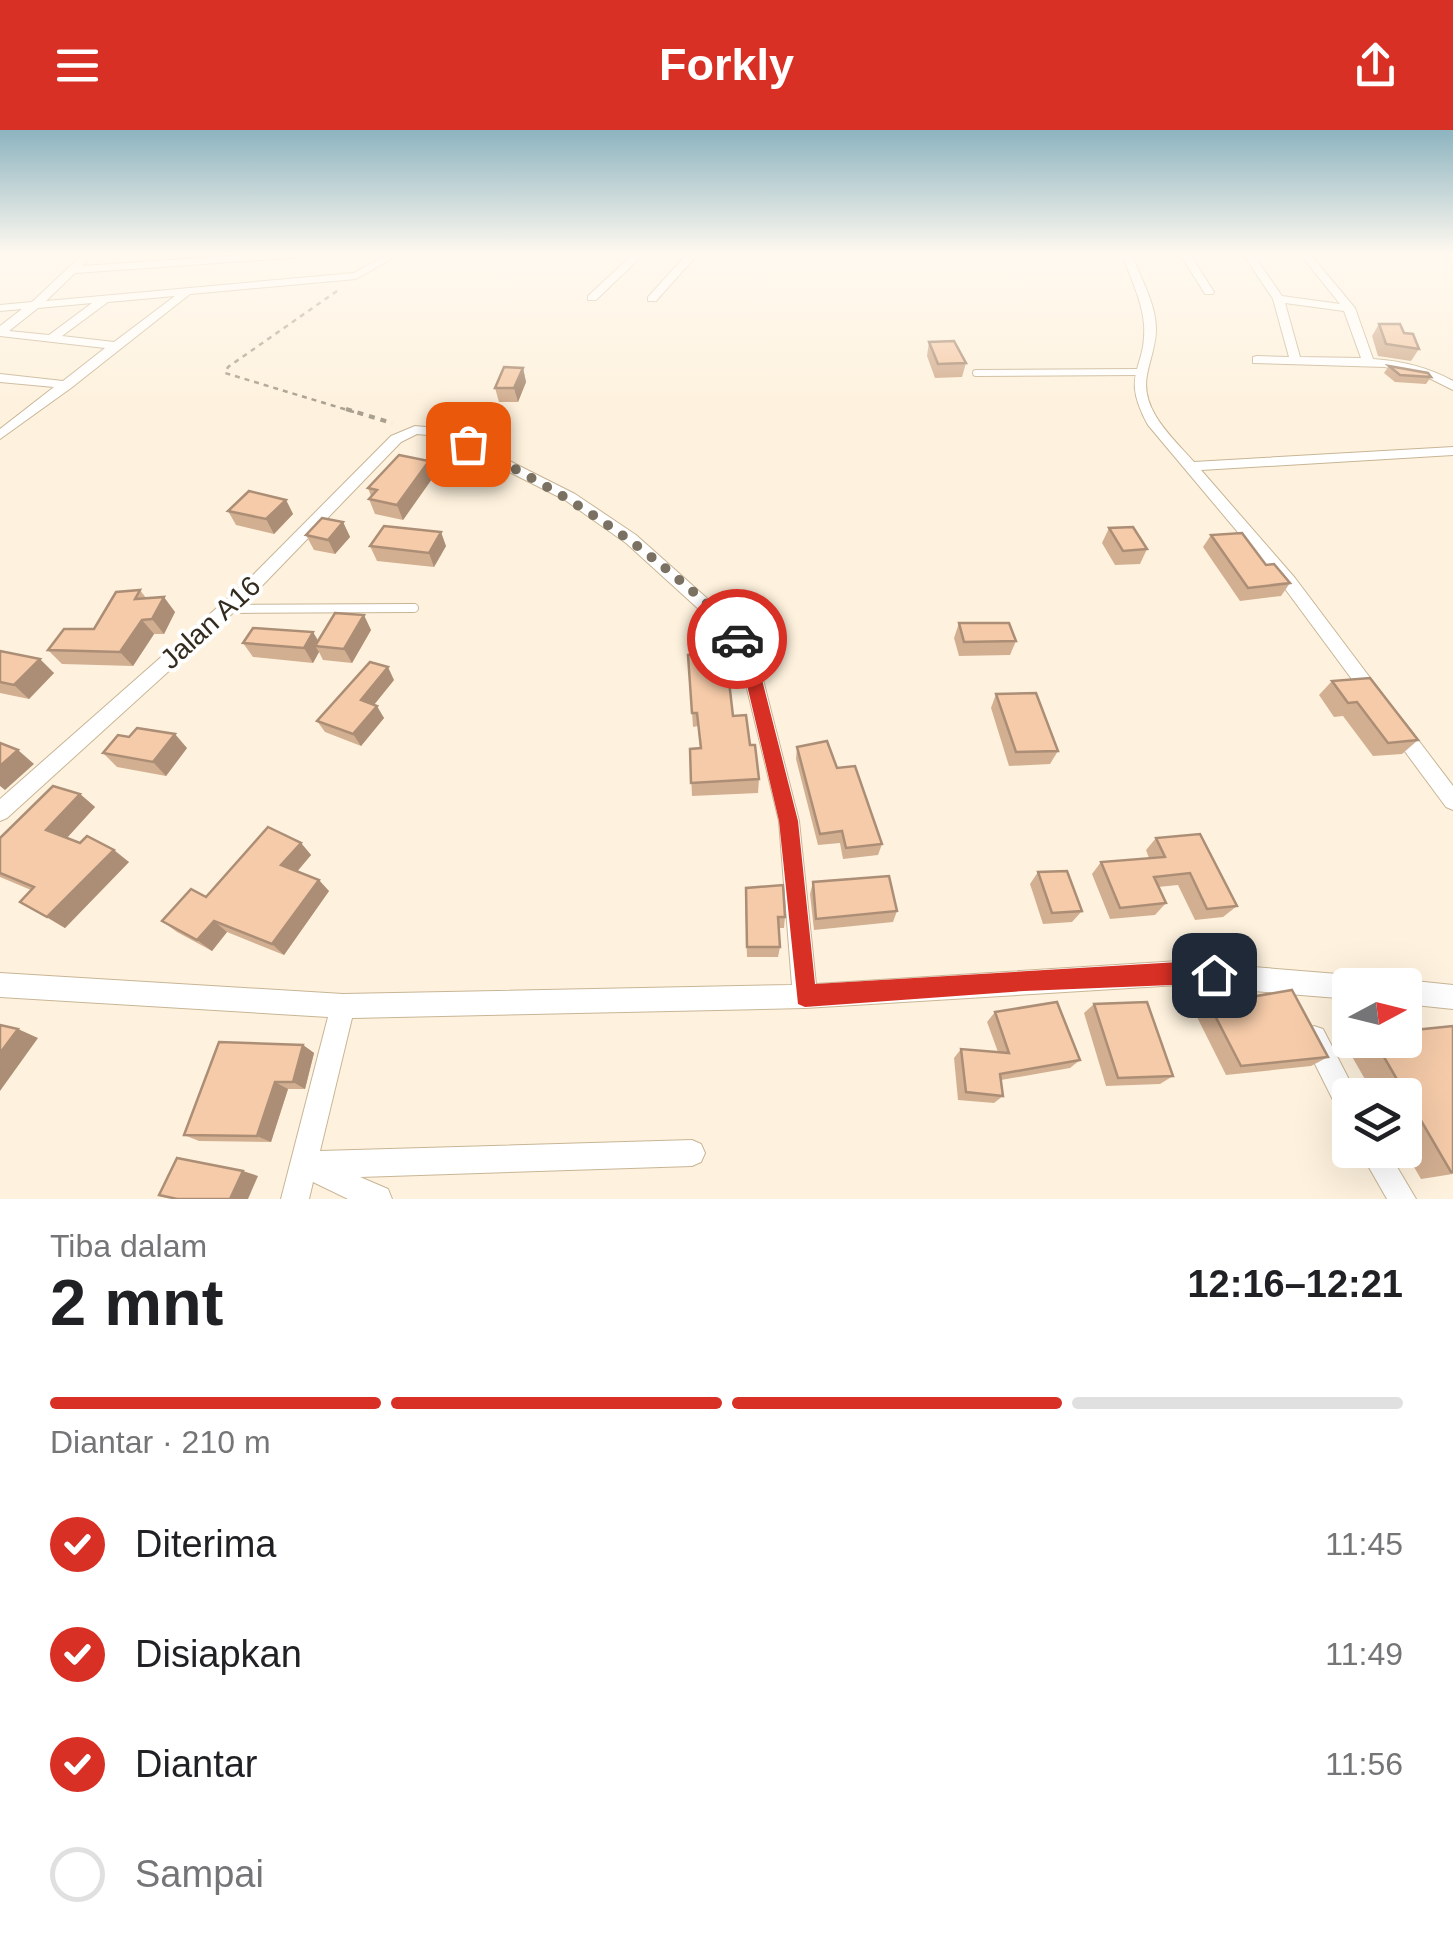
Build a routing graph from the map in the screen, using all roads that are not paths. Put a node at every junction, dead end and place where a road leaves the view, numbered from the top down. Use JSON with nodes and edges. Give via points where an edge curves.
{"nodes":[{"id":1,"x":48,"y":304,"type":"edge"},
{"id":2,"x":98,"y":304,"type":"edge"},
{"id":3,"x":174,"y":304,"type":"edge"},
{"id":4,"x":1143,"y":304,"type":"edge"},
{"id":5,"x":1279,"y":304,"type":"edge"},
{"id":6,"x":1317,"y":304,"type":"edge"},
{"id":7,"x":1346,"y":304,"type":"edge"},
{"id":8,"x":35,"y":305,"type":"junction"},
{"id":9,"x":0,"y":308,"type":"edge"},
{"id":10,"x":1349,"y":308,"type":"junction"},
{"id":11,"x":0,"y":332,"type":"edge"},
{"id":12,"x":50,"y":340,"type":"junction"},
{"id":13,"x":116,"y":346,"type":"junction"},
{"id":14,"x":1257,"y":360,"type":"dead end"},
{"id":15,"x":1296,"y":362,"type":"junction"},
{"id":16,"x":1369,"y":363,"type":"junction"},
{"id":17,"x":1140,"y":372,"type":"junction"},
{"id":18,"x":976,"y":373,"type":"dead end"},
{"id":19,"x":0,"y":378,"type":"edge"},
{"id":20,"x":67,"y":385,"type":"junction"},
{"id":21,"x":1453,"y":386,"type":"edge"},
{"id":22,"x":4,"y":428,"type":"edge"},
{"id":23,"x":1453,"y":451,"type":"edge"},
{"id":24,"x":1189,"y":466,"type":"junction"},
{"id":25,"x":414,"y":608,"type":"dead end"},
{"id":26,"x":227,"y":609,"type":"junction"},
{"id":27,"x":1453,"y":801,"type":"edge"},
{"id":28,"x":0,"y":812,"type":"edge"},
{"id":29,"x":1284,"y":980,"type":"junction"},
{"id":30,"x":1332,"y":984,"type":"edge"},
{"id":31,"x":0,"y":985,"type":"edge"},
{"id":32,"x":1422,"y":994,"type":"edge"},
{"id":33,"x":805,"y":996,"type":"junction"},
{"id":34,"x":1453,"y":997,"type":"edge"},
{"id":35,"x":343,"y":1006,"type":"junction"},
{"id":36,"x":1335,"y":1078,"type":"edge"},
{"id":37,"x":692,"y":1153,"type":"dead end"},
{"id":38,"x":304,"y":1165,"type":"junction"},
{"id":39,"x":1383,"y":1168,"type":"edge"},
{"id":40,"x":294,"y":1199,"type":"edge"},
{"id":41,"x":378,"y":1199,"type":"edge"},
{"id":42,"x":1402,"y":1199,"type":"edge"}],
"edges":[{"from":1,"to":8,"type":"street"},
{"from":2,"to":12,"type":"street"},
{"from":3,"to":13,"type":"street"},
{"from":4,"to":17,"type":"street","via":[[1150,324]]},
{"from":5,"to":15,"type":"street"},
{"from":6,"to":10,"type":"street"},
{"from":7,"to":10,"type":"street"},
{"from":8,"to":9,"type":"street"},
{"from":8,"to":11,"type":"street"},
{"from":10,"to":16,"type":"street"},
{"from":11,"to":12,"type":"street"},
{"from":12,"to":13,"type":"street"},
{"from":13,"to":20,"type":"street"},
{"from":14,"to":15,"type":"street"},
{"from":15,"to":16,"type":"street"},
{"from":16,"to":21,"type":"street","via":[[1402,366]]},
{"from":17,"to":18,"type":"lane"},
{"from":17,"to":24,"type":"street","via":[[1142,405]]},
{"from":19,"to":20,"type":"street"},
{"from":20,"to":22,"type":"street"},
{"from":23,"to":24,"type":"street"},
{"from":24,"to":27,"type":"street","via":[[1289,582]]},
{"from":25,"to":26,"type":"lane"},
{"from":26,"to":28,"type":"street","name":"Jalan A16"},
{"from":26,"to":33,"type":"street","name":"Jalan A16","via":[[396,439],[416,430],[440,432],[570,497],[632,538],[731,629],[751,668],[789,821]]},
{"from":29,"to":30,"type":"street"},
{"from":29,"to":33,"type":"street","via":[[1179,972]]},
{"from":29,"to":36,"type":"street"},
{"from":31,"to":35,"type":"street"},
{"from":32,"to":34,"type":"street"},
{"from":33,"to":35,"type":"street"},
{"from":35,"to":38,"type":"street"},
{"from":37,"to":38,"type":"street"},
{"from":38,"to":40,"type":"street"},
{"from":38,"to":41,"type":"street"},
{"from":39,"to":42,"type":"street"}]}
